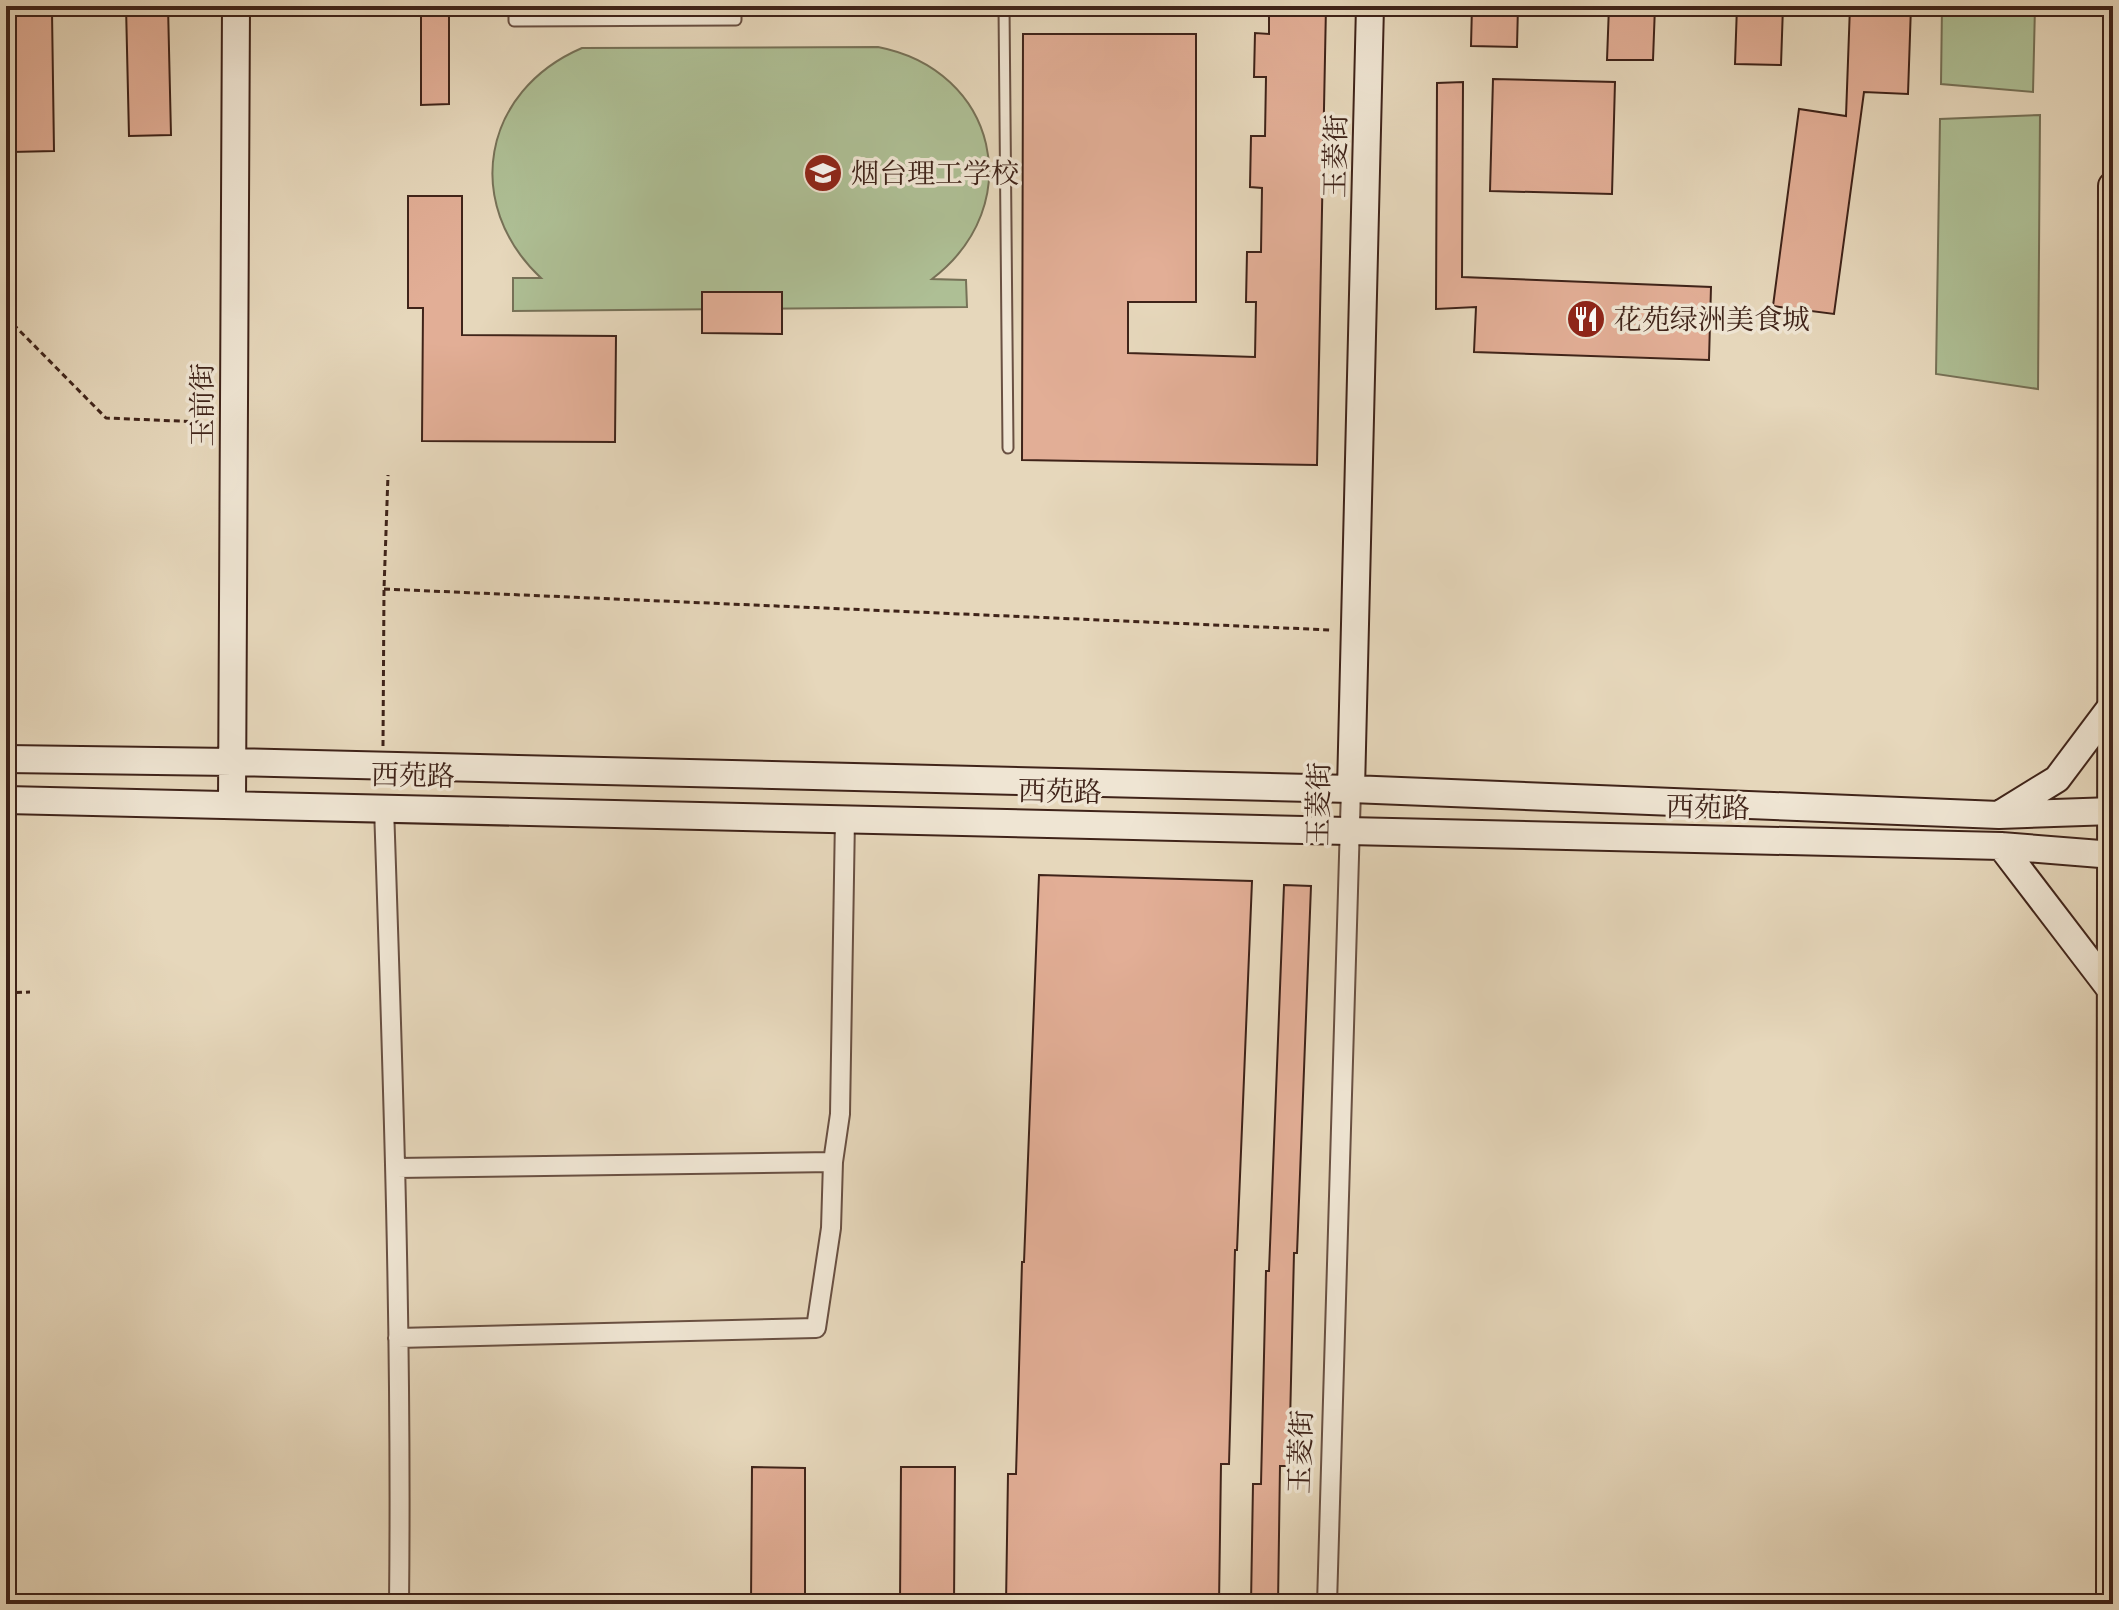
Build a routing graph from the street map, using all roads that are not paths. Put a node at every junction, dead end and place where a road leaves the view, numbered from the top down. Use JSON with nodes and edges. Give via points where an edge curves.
{"nodes":[{"id":1,"x":236,"y":6,"type":"edge"},
{"id":2,"x":514,"y":6,"type":"edge"},
{"id":3,"x":736,"y":6,"type":"edge"},
{"id":4,"x":1004,"y":6,"type":"edge"},
{"id":5,"x":1370,"y":6,"type":"edge"},
{"id":6,"x":2113,"y":186,"type":"edge"},
{"id":7,"x":1008,"y":448,"type":"dead end"},
{"id":8,"x":2111,"y":707,"type":"junction"},
{"id":9,"x":6,"y":759,"type":"edge"},
{"id":10,"x":232,"y":762,"type":"junction"},
{"id":11,"x":1351,"y":789,"type":"junction"},
{"id":12,"x":6,"y":800,"type":"edge"},
{"id":13,"x":232,"y":803,"type":"junction"},
{"id":14,"x":384,"y":807,"type":"junction"},
{"id":15,"x":2113,"y":811,"type":"edge"},
{"id":16,"x":1999,"y":815,"type":"junction"},
{"id":17,"x":845,"y":818,"type":"junction"},
{"id":18,"x":1350,"y":830,"type":"junction"},
{"id":19,"x":2001,"y":846,"type":"junction"},
{"id":20,"x":2112,"y":855,"type":"edge"},
{"id":21,"x":2111,"y":990,"type":"edge"},
{"id":22,"x":833,"y":1162,"type":"junction"},
{"id":23,"x":396,"y":1168,"type":"junction"},
{"id":24,"x":398,"y":1338,"type":"junction"},
{"id":25,"x":399,"y":1604,"type":"edge"},
{"id":26,"x":1327,"y":1604,"type":"edge"},
{"id":27,"x":2111,"y":1604,"type":"edge"}],
"edges":[{"from":1,"to":10,"type":"main road","name":"玉前街"},
{"from":2,"to":3,"type":"lane","via":[[514,21],[736,20]]},
{"from":4,"to":7,"type":"lane"},
{"from":5,"to":11,"type":"main road","name":"玉菱街"},
{"from":6,"to":8,"type":"main road"},
{"from":8,"to":15,"type":"main road"},
{"from":8,"to":16,"type":"main road","via":[[2057,779]]},
{"from":9,"to":10,"type":"main road","name":"西苑路"},
{"from":10,"to":11,"type":"main road","name":"西苑路"},
{"from":10,"to":13,"type":"main road","name":"玉前街"},
{"from":11,"to":16,"type":"main road","name":"西苑路"},
{"from":11,"to":18,"type":"street","name":"玉菱街"},
{"from":12,"to":13,"type":"main road","name":"西苑路"},
{"from":13,"to":14,"type":"main road","name":"西苑路"},
{"from":14,"to":17,"type":"main road","name":"西苑路"},
{"from":14,"to":23,"type":"street"},
{"from":15,"to":16,"type":"main road","name":"西苑路"},
{"from":15,"to":20,"type":"main road"},
{"from":17,"to":18,"type":"main road","name":"西苑路"},
{"from":17,"to":22,"type":"street","via":[[840,1114]]},
{"from":18,"to":19,"type":"main road","name":"西苑路"},
{"from":18,"to":26,"type":"street","name":"玉菱街"},
{"from":19,"to":20,"type":"main road","name":"西苑路"},
{"from":19,"to":21,"type":"main road"},
{"from":20,"to":21,"type":"main road"},
{"from":21,"to":27,"type":"main road"},
{"from":22,"to":23,"type":"street"},
{"from":22,"to":24,"type":"street","via":[[831,1228],[816,1328]]},
{"from":23,"to":24,"type":"street"},
{"from":24,"to":25,"type":"street"}]}
